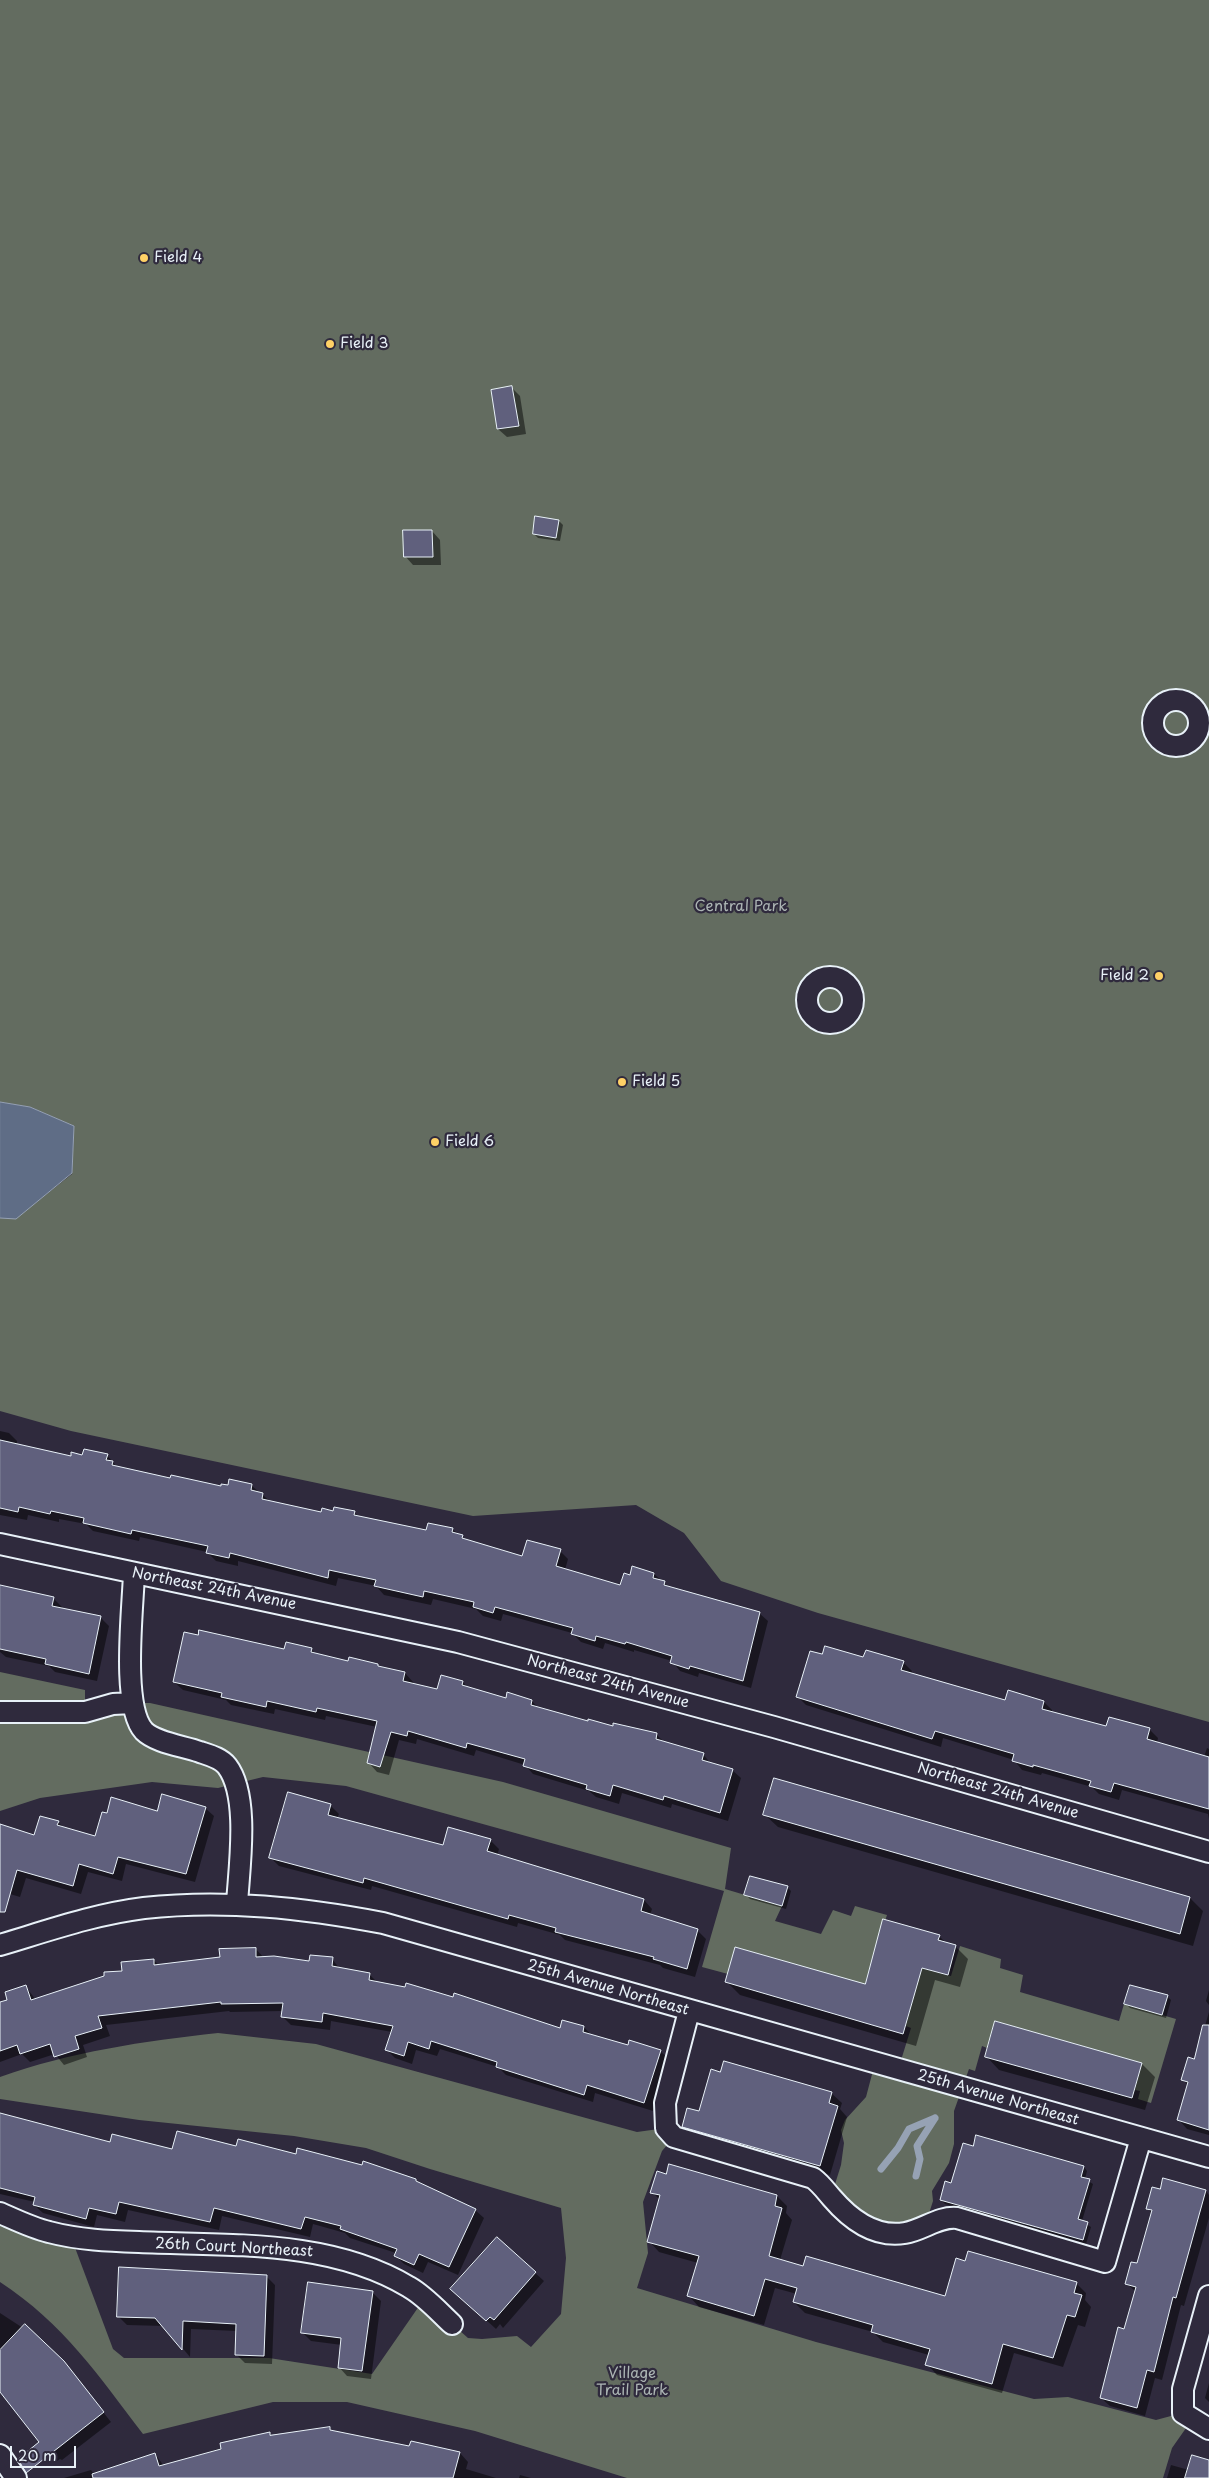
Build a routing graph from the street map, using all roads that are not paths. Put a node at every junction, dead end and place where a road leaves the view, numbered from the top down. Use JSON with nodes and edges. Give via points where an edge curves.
{"nodes":[{"id":1,"x":0,"y":1544,"type":"edge"},
{"id":2,"x":134,"y":1573,"type":"junction"},
{"id":3,"x":132,"y":1703,"type":"junction"},
{"id":4,"x":0,"y":1712,"type":"edge"},
{"id":5,"x":1209,"y":1852,"type":"edge"},
{"id":6,"x":237,"y":1904,"type":"junction"},
{"id":7,"x":0,"y":1945,"type":"edge"},
{"id":8,"x":689,"y":2011,"type":"junction"},
{"id":9,"x":1141,"y":2138,"type":"junction"},
{"id":10,"x":1209,"y":2158,"type":"edge"},
{"id":11,"x":0,"y":2213,"type":"edge"},
{"id":12,"x":1209,"y":2296,"type":"edge"},
{"id":13,"x":452,"y":2324,"type":"dead end"},
{"id":14,"x":1209,"y":2429,"type":"edge"},
{"id":15,"x":0,"y":2455,"type":"edge"},
{"id":16,"x":16,"y":2478,"type":"edge"}],
"edges":[{"from":1,"to":2,"type":"street","name":"Northeast 24th Avenue"},
{"from":2,"to":3,"type":"street"},
{"from":2,"to":5,"type":"street","name":"Northeast 24th Avenue","via":[[458,1642],[764,1724]]},
{"from":3,"to":4,"type":"street","via":[[112,1704],[85,1712]]},
{"from":3,"to":6,"type":"street","via":[[144,1731],[213,1756],[226,1765],[237,1783],[240,1835]]},
{"from":6,"to":7,"type":"street","name":"25th Avenue Northeast","via":[[144,1908],[78,1922]]},
{"from":6,"to":8,"type":"street","name":"25th Avenue Northeast","via":[[321,1911],[383,1924]]},
{"from":8,"to":9,"type":"street","name":"25th Avenue Northeast"},
{"from":8,"to":9,"type":"street","via":[[665,2103],[666,2128],[674,2137],[813,2178],[850,2218],[888,2234],[924,2229],[948,2218],[957,2218],[1105,2262]]},
{"from":9,"to":10,"type":"street","name":"25th Avenue Northeast"},
{"from":11,"to":13,"type":"street","name":"26th Court Northeast","via":[[48,2232],[103,2241],[289,2249],[321,2254],[385,2274],[410,2288]]},
{"from":12,"to":14,"type":"street","via":[[1183,2389],[1183,2413]]},
{"from":15,"to":16,"type":"street"}]}
